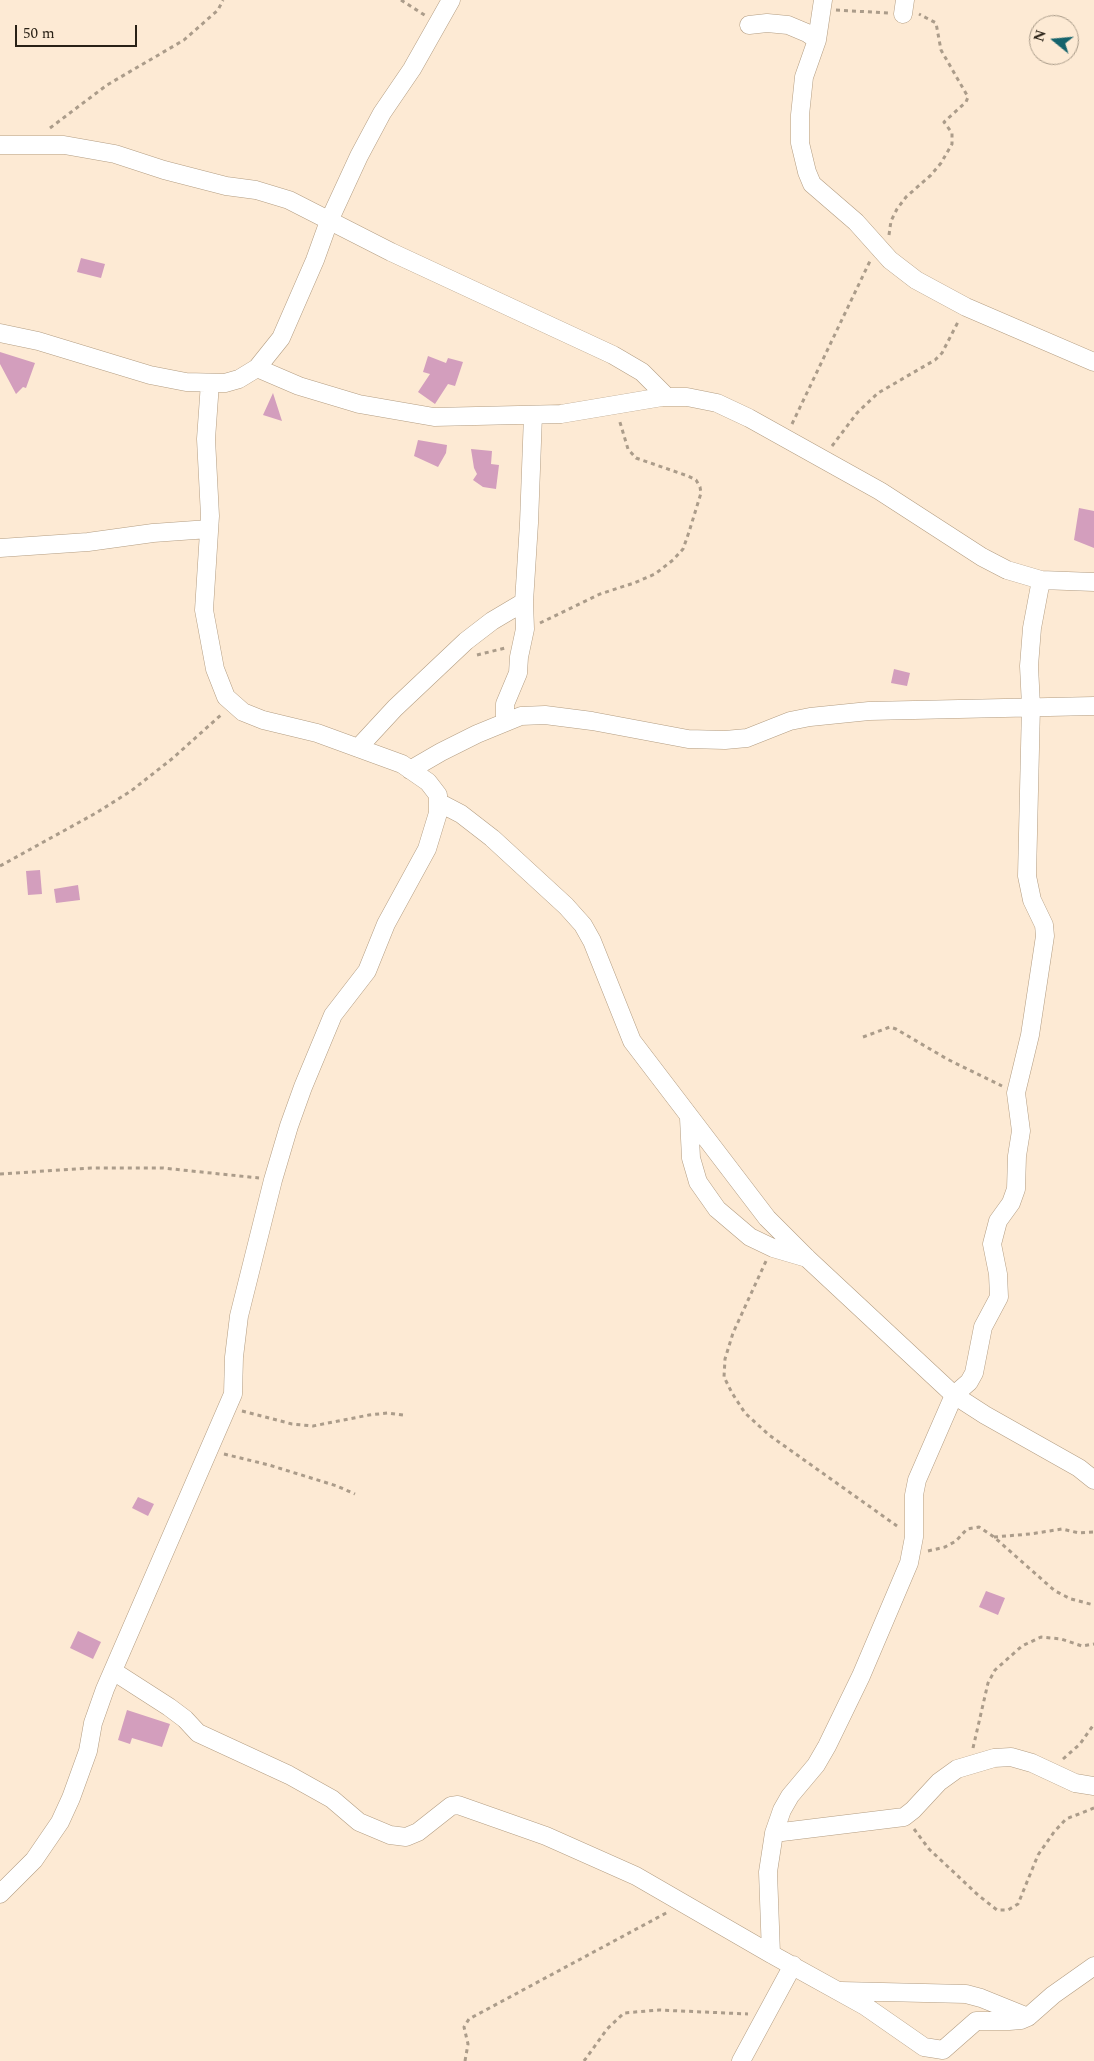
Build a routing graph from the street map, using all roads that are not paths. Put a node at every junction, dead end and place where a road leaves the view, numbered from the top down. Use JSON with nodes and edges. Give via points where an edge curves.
{"nodes":[{"id":1,"x":451,"y":0,"type":"edge"},
{"id":2,"x":822,"y":4,"type":"edge"},
{"id":3,"x":749,"y":25,"type":"dead end"},
{"id":4,"x":817,"y":40,"type":"junction"},
{"id":5,"x":0,"y":145,"type":"edge"},
{"id":6,"x":329,"y":221,"type":"junction"},
{"id":7,"x":0,"y":333,"type":"edge"},
{"id":8,"x":1094,"y":362,"type":"edge"},
{"id":9,"x":257,"y":368,"type":"junction"},
{"id":10,"x":210,"y":383,"type":"junction"},
{"id":11,"x":668,"y":397,"type":"junction"},
{"id":12,"x":533,"y":415,"type":"junction"},
{"id":13,"x":209,"y":529,"type":"junction"},
{"id":14,"x":0,"y":548,"type":"edge"},
{"id":15,"x":1041,"y":580,"type":"junction"},
{"id":16,"x":1094,"y":581,"type":"edge"},
{"id":17,"x":524,"y":602,"type":"junction"},
{"id":18,"x":1032,"y":706,"type":"junction"},
{"id":19,"x":1094,"y":706,"type":"edge"},
{"id":20,"x":505,"y":721,"type":"junction"},
{"id":21,"x":358,"y":748,"type":"junction"},
{"id":22,"x":410,"y":770,"type":"junction"},
{"id":23,"x":438,"y":802,"type":"junction"},
{"id":24,"x":689,"y":1118,"type":"junction"},
{"id":25,"x":808,"y":1258,"type":"junction"},
{"id":26,"x":954,"y":1395,"type":"junction"},
{"id":27,"x":1094,"y":1480,"type":"edge"},
{"id":28,"x":114,"y":1671,"type":"junction"},
{"id":29,"x":1094,"y":1786,"type":"edge"},
{"id":30,"x":774,"y":1832,"type":"junction"},
{"id":31,"x":0,"y":1894,"type":"edge"},
{"id":32,"x":771,"y":1954,"type":"junction"},
{"id":33,"x":792,"y":1965,"type":"junction"},
{"id":34,"x":1094,"y":1966,"type":"edge"},
{"id":35,"x":838,"y":1991,"type":"junction"},
{"id":36,"x":1028,"y":2017,"type":"junction"},
{"id":37,"x":741,"y":2061,"type":"edge"}],
"edges":[{"from":1,"to":6,"type":"street","via":[[412,69],[382,113]]},
{"from":2,"to":4,"type":"street"},
{"from":3,"to":4,"type":"street","via":[[788,25]]},
{"from":4,"to":8,"type":"street","via":[[804,77],[800,142],[807,172],[818,190],[916,280],[966,307]]},
{"from":5,"to":6,"type":"street","via":[[64,145],[115,154],[164,170],[290,200]]},
{"from":6,"to":9,"type":"street","via":[[281,338]]},
{"from":6,"to":11,"type":"street","via":[[613,355],[642,372]]},
{"from":7,"to":10,"type":"street","via":[[38,341],[150,376]]},
{"from":9,"to":10,"type":"street","via":[[239,379]]},
{"from":9,"to":12,"type":"street","via":[[299,386],[359,404],[434,417]]},
{"from":10,"to":13,"type":"street","via":[[206,439]]},
{"from":11,"to":12,"type":"street","via":[[561,414]]},
{"from":11,"to":15,"type":"street","via":[[687,397],[717,404],[749,418],[880,491],[982,557],[1007,570]]},
{"from":12,"to":17,"type":"street"},
{"from":13,"to":14,"type":"street"},
{"from":13,"to":21,"type":"street","via":[[204,610],[216,669],[226,697],[243,712],[263,720]]},
{"from":15,"to":16,"type":"street"},
{"from":15,"to":18,"type":"street","via":[[1029,666]]},
{"from":17,"to":20,"type":"street","via":[[525,629],[518,673],[505,704]]},
{"from":17,"to":21,"type":"street","via":[[492,620],[466,641]]},
{"from":18,"to":19,"type":"street"},
{"from":18,"to":20,"type":"street","via":[[869,711],[810,717],[790,721],[748,738],[725,740],[688,739],[545,715],[521,716]]},
{"from":18,"to":26,"type":"street","via":[[1026,876],[1045,936],[1030,1035],[1016,1093],[1021,1131],[1016,1156],[1016,1189],[998,1221],[992,1244],[999,1297],[983,1327],[974,1373]]},
{"from":20,"to":22,"type":"street"},
{"from":21,"to":22,"type":"street"},
{"from":22,"to":23,"type":"street","via":[[428,782],[438,795]]},
{"from":23,"to":24,"type":"street","via":[[461,814],[492,838],[583,925],[632,1041]]},
{"from":23,"to":28,"type":"street","via":[[438,813],[427,849],[386,924],[367,971],[333,1015],[292,1119],[239,1316],[233,1394]]},
{"from":24,"to":25,"type":"street","via":[[767,1218]]},
{"from":24,"to":25,"type":"street","via":[[691,1158],[698,1182],[717,1209],[750,1237],[772,1248]]},
{"from":25,"to":26,"type":"street"},
{"from":26,"to":27,"type":"street"},
{"from":26,"to":30,"type":"street","via":[[917,1480],[913,1545],[861,1676],[827,1746],[790,1796]]},
{"from":28,"to":31,"type":"street","via":[[98,1708],[72,1798],[60,1822],[34,1860]]},
{"from":28,"to":32,"type":"street","via":[[170,1707],[198,1732],[332,1799],[359,1822],[390,1835],[406,1837],[418,1832],[451,1806],[463,1806],[546,1836],[636,1876]]},
{"from":29,"to":30,"type":"street","via":[[1075,1783],[1011,1757],[994,1758],[956,1770],[904,1817]]},
{"from":30,"to":32,"type":"street","via":[[768,1872]]},
{"from":32,"to":33,"type":"street"},
{"from":33,"to":35,"type":"street"},
{"from":33,"to":37,"type":"street"},
{"from":34,"to":36,"type":"street","via":[[1052,1995]]},
{"from":35,"to":36,"type":"street","via":[[966,1994]]},
{"from":35,"to":36,"type":"street","via":[[924,2047],[938,2050],[948,2047],[976,2021],[1009,2021]]}]}
